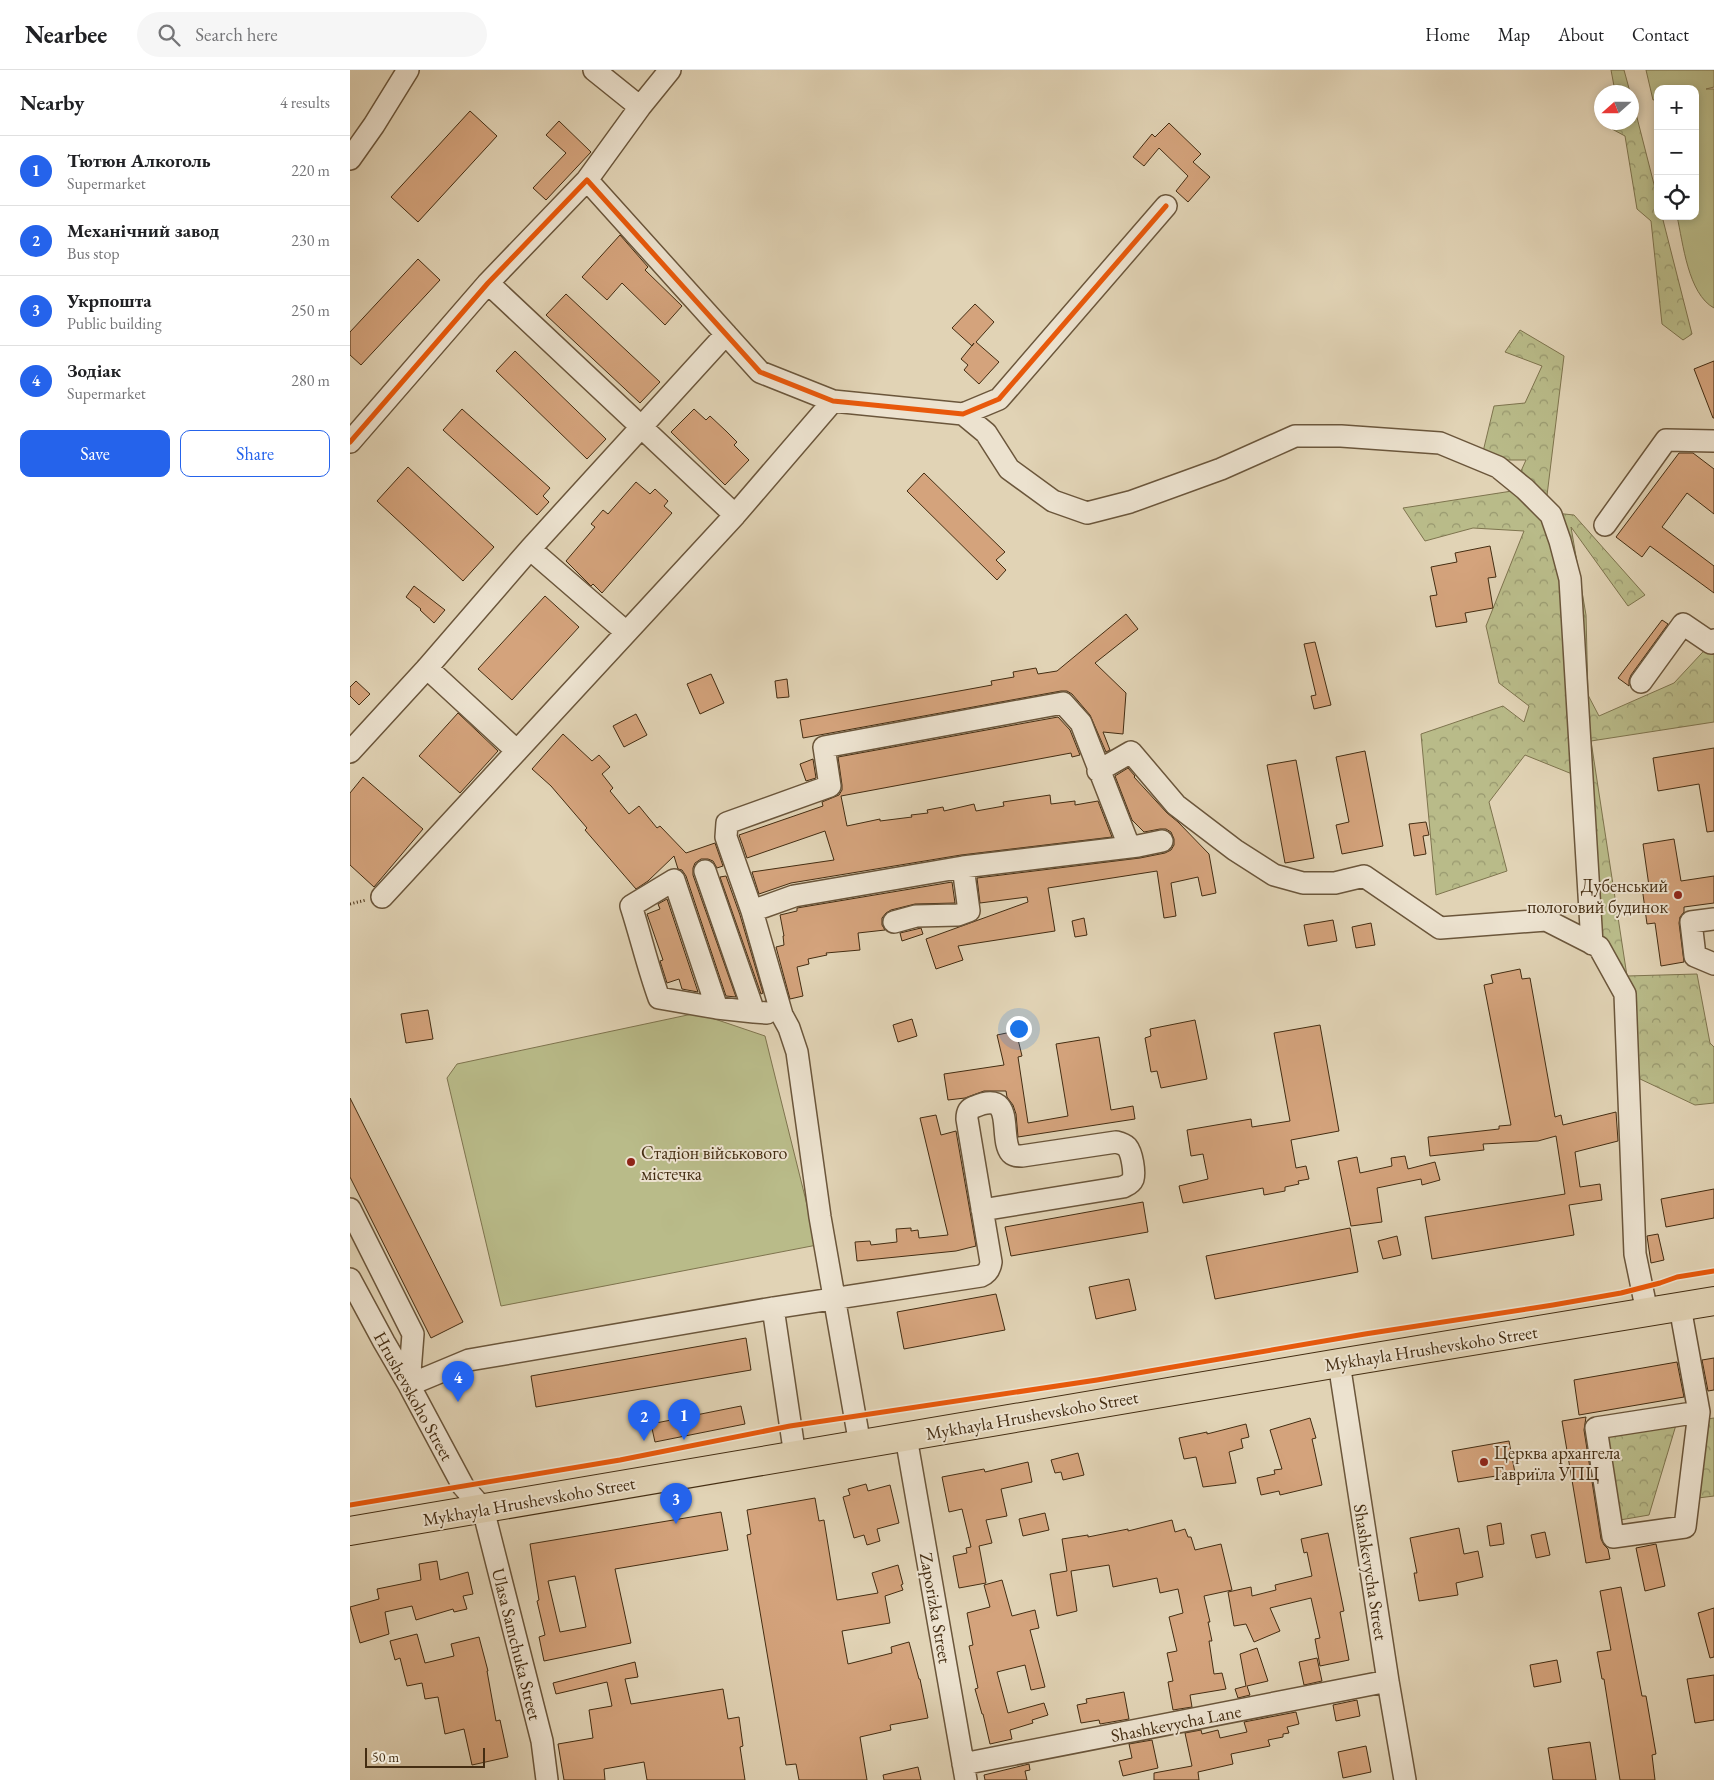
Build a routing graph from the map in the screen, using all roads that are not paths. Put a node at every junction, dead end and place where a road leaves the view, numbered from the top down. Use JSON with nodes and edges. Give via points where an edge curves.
{"nodes":[{"id":1,"x":408,"y":70,"type":"edge"},
{"id":2,"x":594,"y":70,"type":"edge"},
{"id":3,"x":670,"y":70,"type":"edge"},
{"id":4,"x":640,"y":107,"type":"junction"},
{"id":5,"x":350,"y":159,"type":"edge"},
{"id":6,"x":586,"y":180,"type":"junction"},
{"id":7,"x":1166,"y":206,"type":"dead end"},
{"id":8,"x":488,"y":283,"type":"junction"},
{"id":9,"x":726,"y":334,"type":"junction"},
{"id":10,"x":833,"y":401,"type":"junction"},
{"id":11,"x":963,"y":414,"type":"junction"},
{"id":12,"x":642,"y":427,"type":"junction"},
{"id":13,"x":1714,"y":440,"type":"edge"},
{"id":14,"x":350,"y":442,"type":"edge"},
{"id":15,"x":735,"y":515,"type":"junction"},
{"id":16,"x":1605,"y":525,"type":"dead end"},
{"id":17,"x":530,"y":549,"type":"junction"},
{"id":18,"x":626,"y":632,"type":"junction"},
{"id":19,"x":1714,"y":640,"type":"edge"},
{"id":20,"x":427,"y":668,"type":"junction"},
{"id":21,"x":1641,"y":682,"type":"dead end"},
{"id":22,"x":517,"y":751,"type":"junction"},
{"id":23,"x":350,"y":752,"type":"edge"},
{"id":24,"x":1098,"y":770,"type":"junction"},
{"id":25,"x":1162,"y":841,"type":"dead end"},
{"id":26,"x":1129,"y":846,"type":"junction"},
{"id":27,"x":963,"y":867,"type":"junction"},
{"id":28,"x":705,"y":871,"type":"dead end"},
{"id":29,"x":382,"y":897,"type":"dead end"},
{"id":30,"x":752,"y":911,"type":"junction"},
{"id":31,"x":1714,"y":919,"type":"edge"},
{"id":32,"x":894,"y":922,"type":"dead end"},
{"id":33,"x":1592,"y":944,"type":"junction"},
{"id":34,"x":1714,"y":964,"type":"edge"},
{"id":35,"x":717,"y":1008,"type":"junction"},
{"id":36,"x":754,"y":1012,"type":"junction"},
{"id":37,"x":782,"y":1015,"type":"junction"},
{"id":38,"x":350,"y":1209,"type":"edge"},
{"id":39,"x":982,"y":1210,"type":"dead end"},
{"id":40,"x":350,"y":1279,"type":"edge"},
{"id":41,"x":835,"y":1299,"type":"junction"},
{"id":42,"x":1714,"y":1301,"type":"edge"},
{"id":43,"x":1680,"y":1307,"type":"junction"},
{"id":44,"x":772,"y":1308,"type":"junction"},
{"id":45,"x":1647,"y":1312,"type":"junction"},
{"id":46,"x":1339,"y":1363,"type":"junction"},
{"id":47,"x":409,"y":1385,"type":"junction"},
{"id":48,"x":1708,"y":1410,"type":"edge"},
{"id":49,"x":906,"y":1437,"type":"junction"},
{"id":50,"x":860,"y":1444,"type":"junction"},
{"id":51,"x":795,"y":1456,"type":"junction"},
{"id":52,"x":483,"y":1509,"type":"junction"},
{"id":53,"x":350,"y":1531,"type":"edge"},
{"id":54,"x":1388,"y":1681,"type":"junction"},
{"id":55,"x":965,"y":1772,"type":"edge"},
{"id":56,"x":547,"y":1780,"type":"edge"},
{"id":57,"x":1405,"y":1780,"type":"edge"}],
"edges":[{"from":1,"to":5,"type":"street"},
{"from":2,"to":4,"type":"street"},
{"from":3,"to":4,"type":"street"},
{"from":4,"to":6,"type":"street"},
{"from":6,"to":8,"type":"street"},
{"from":6,"to":9,"type":"street"},
{"from":7,"to":11,"type":"street","via":[[999,399]]},
{"from":8,"to":12,"type":"street"},
{"from":8,"to":14,"type":"street"},
{"from":9,"to":10,"type":"street","via":[[760,372]]},
{"from":9,"to":12,"type":"street"},
{"from":10,"to":11,"type":"street"},
{"from":10,"to":15,"type":"street"},
{"from":11,"to":33,"type":"street","via":[[986,433],[1009,469],[1053,501],[1088,512],[1130,502],[1221,469],[1295,436],[1440,443],[1498,467],[1525,489],[1551,515],[1570,579]]},
{"from":12,"to":15,"type":"street"},
{"from":12,"to":17,"type":"street"},
{"from":13,"to":16,"type":"street","via":[[1666,440]]},
{"from":15,"to":18,"type":"street"},
{"from":17,"to":18,"type":"street"},
{"from":17,"to":20,"type":"street"},
{"from":18,"to":22,"type":"street"},
{"from":19,"to":21,"type":"street","via":[[1711,643],[1684,624]]},
{"from":20,"to":22,"type":"street"},
{"from":20,"to":23,"type":"street"},
{"from":22,"to":29,"type":"street"},
{"from":24,"to":26,"type":"street"},
{"from":24,"to":30,"type":"street","via":[[1081,723],[1063,703],[824,747],[830,786],[727,823],[726,837]]},
{"from":24,"to":33,"type":"street","via":[[1131,752],[1176,805],[1274,875],[1303,883],[1335,882],[1364,876],[1440,928],[1546,920]]},
{"from":25,"to":26,"type":"street"},
{"from":26,"to":27,"type":"street"},
{"from":27,"to":30,"type":"street","via":[[794,896]]},
{"from":27,"to":32,"type":"street","via":[[969,911],[958,915],[916,916]]},
{"from":28,"to":36,"type":"street"},
{"from":30,"to":37,"type":"street"},
{"from":31,"to":34,"type":"street","via":[[1690,922],[1695,956]]},
{"from":33,"to":45,"type":"street","via":[[1599,947],[1625,994],[1635,1254]]},
{"from":35,"to":35,"type":"street","via":[[683,907],[674,880],[631,906],[646,962],[659,998]]},
{"from":35,"to":36,"type":"street"},
{"from":36,"to":37,"type":"street"},
{"from":37,"to":41,"type":"street","via":[[797,1052],[820,1218]]},
{"from":38,"to":47,"type":"street","via":[[413,1334]]},
{"from":39,"to":41,"type":"street","via":[[1124,1187],[1133,1179],[1134,1173],[1127,1147],[1116,1142],[1015,1156],[1008,1146],[1001,1108],[990,1104],[971,1108],[967,1119],[990,1268],[981,1276]]},
{"from":40,"to":47,"type":"street","name":"Hrushevskoho Street"},
{"from":41,"to":44,"type":"street"},
{"from":41,"to":50,"type":"street"},
{"from":42,"to":43,"type":"main road","name":"Mykhayla Hrushevskoho Street"},
{"from":43,"to":45,"type":"main road","name":"Mykhayla Hrushevskoho Street"},
{"from":43,"to":48,"type":"street"},
{"from":44,"to":47,"type":"street","via":[[469,1360]]},
{"from":44,"to":51,"type":"street"},
{"from":45,"to":46,"type":"main road","name":"Mykhayla Hrushevskoho Street"},
{"from":46,"to":49,"type":"main road","name":"Mykhayla Hrushevskoho Street"},
{"from":46,"to":54,"type":"street","name":"Shashkevycha Street"},
{"from":47,"to":52,"type":"street","name":"Hrushevskoho Street","via":[[463,1486]]},
{"from":48,"to":48,"type":"street","via":[[1596,1428],[1613,1537],[1685,1527]]},
{"from":49,"to":50,"type":"main road","name":"Mykhayla Hrushevskoho Street"},
{"from":49,"to":55,"type":"street","name":"Zaporizka Street"},
{"from":50,"to":51,"type":"main road","name":"Mykhayla Hrushevskoho Street"},
{"from":51,"to":52,"type":"main road","name":"Mykhayla Hrushevskoho Street"},
{"from":52,"to":53,"type":"main road","name":"Mykhayla Hrushevskoho Street"},
{"from":52,"to":56,"type":"street","name":"Ulasa Samchuka Street","via":[[542,1741]]},
{"from":54,"to":55,"type":"street","name":"Shashkevycha Lane"},
{"from":54,"to":57,"type":"street","name":"Shashkevycha Street"}]}
